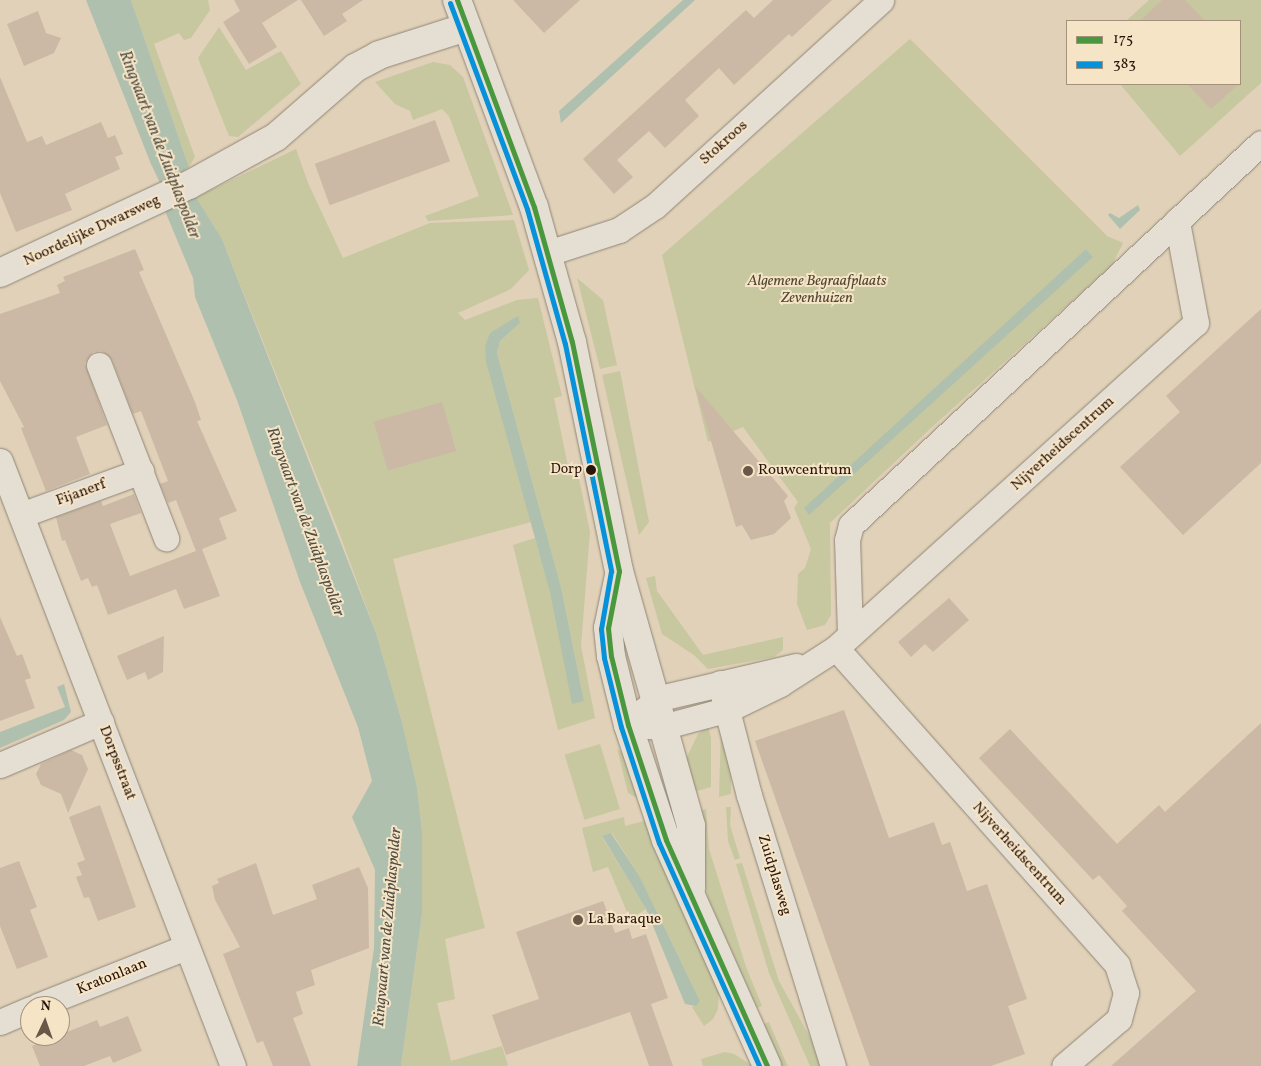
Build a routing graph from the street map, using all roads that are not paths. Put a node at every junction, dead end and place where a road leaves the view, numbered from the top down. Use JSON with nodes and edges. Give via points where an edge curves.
{"nodes":[{"id":1,"x":457,"y":0,"type":"edge"},
{"id":2,"x":881,"y":0,"type":"edge"},
{"id":3,"x":467,"y":27,"type":"junction"},
{"id":4,"x":1261,"y":144,"type":"edge"},
{"id":5,"x":1177,"y":221,"type":"junction"},
{"id":6,"x":548,"y":253,"type":"junction"},
{"id":7,"x":0,"y":273,"type":"edge"},
{"id":8,"x":98,"y":365,"type":"dead end"},
{"id":9,"x":0,"y":461,"type":"edge"},
{"id":10,"x":140,"y":471,"type":"junction"},
{"id":11,"x":21,"y":515,"type":"junction"},
{"id":12,"x":166,"y":538,"type":"dead end"},
{"id":13,"x":620,"y":571,"type":"junction"},
{"id":14,"x":843,"y":641,"type":"junction"},
{"id":15,"x":814,"y":663,"type":"junction"},
{"id":16,"x":720,"y":683,"type":"junction"},
{"id":17,"x":653,"y":700,"type":"junction"},
{"id":18,"x":728,"y":709,"type":"junction"},
{"id":19,"x":101,"y":722,"type":"junction"},
{"id":20,"x":628,"y":725,"type":"junction"},
{"id":21,"x":662,"y":727,"type":"junction"},
{"id":22,"x":0,"y":765,"type":"edge"},
{"id":23,"x":691,"y":889,"type":"junction"},
{"id":24,"x":186,"y":947,"type":"junction"},
{"id":25,"x":62,"y":996,"type":"edge"},
{"id":26,"x":20,"y":1013,"type":"edge"},
{"id":27,"x":0,"y":1022,"type":"edge"},
{"id":28,"x":233,"y":1066,"type":"edge"},
{"id":29,"x":767,"y":1066,"type":"edge"},
{"id":30,"x":833,"y":1066,"type":"edge"},
{"id":31,"x":1064,"y":1066,"type":"edge"}],
"edges":[{"from":1,"to":3,"type":"main road"},
{"from":2,"to":6,"type":"street","name":"Stokroos","via":[[655,206],[619,230]]},
{"from":3,"to":6,"type":"main road"},
{"from":3,"to":7,"type":"main road","name":"Noordelijke Dwarsweg","via":[[379,54],[356,68],[276,137],[164,198]]},
{"from":4,"to":5,"type":"street"},
{"from":5,"to":14,"type":"street","via":[[851,525],[847,540]]},
{"from":5,"to":14,"type":"street","name":"Nijverheidscentrum","via":[[1196,323]]},
{"from":6,"to":13,"type":"main road","via":[[572,342]]},
{"from":8,"to":10,"type":"street"},
{"from":9,"to":11,"type":"street","name":"Dorpsstraat"},
{"from":10,"to":11,"type":"street","name":"Fijanerf"},
{"from":10,"to":12,"type":"street"},
{"from":11,"to":19,"type":"street","name":"Dorpsstraat"},
{"from":13,"to":17,"type":"main road"},
{"from":13,"to":20,"type":"main road","via":[[608,628],[611,656]]},
{"from":14,"to":15,"type":"street","name":"Nijverheidscentrum"},
{"from":14,"to":31,"type":"street","name":"Nijverheidscentrum","via":[[1117,965],[1126,993],[1119,1019]]},
{"from":15,"to":16,"type":"street","name":"Nijverheidscentrum"},
{"from":15,"to":18,"type":"street","name":"Nijverheidscentrum"},
{"from":16,"to":17,"type":"street","name":"Nijverheidscentrum"},
{"from":16,"to":18,"type":"street","name":"Zuidplasweg"},
{"from":17,"to":20,"type":"street"},
{"from":17,"to":21,"type":"main road"},
{"from":18,"to":21,"type":"street","name":"Nijverheidscentrum"},
{"from":18,"to":30,"type":"street","name":"Zuidplasweg","via":[[749,795]]},
{"from":19,"to":22,"type":"street"},
{"from":19,"to":24,"type":"street","name":"Dorpsstraat"},
{"from":20,"to":21,"type":"street","name":"Nijverheidscentrum"},
{"from":20,"to":23,"type":"main road","via":[[666,840]]},
{"from":21,"to":23,"type":"main road","via":[[691,826]]},
{"from":23,"to":29,"type":"main road"},
{"from":24,"to":25,"type":"street","name":"Kratonlaan"},
{"from":24,"to":28,"type":"street","name":"Dorpsstraat"},
{"from":26,"to":27,"type":"street"}]}
